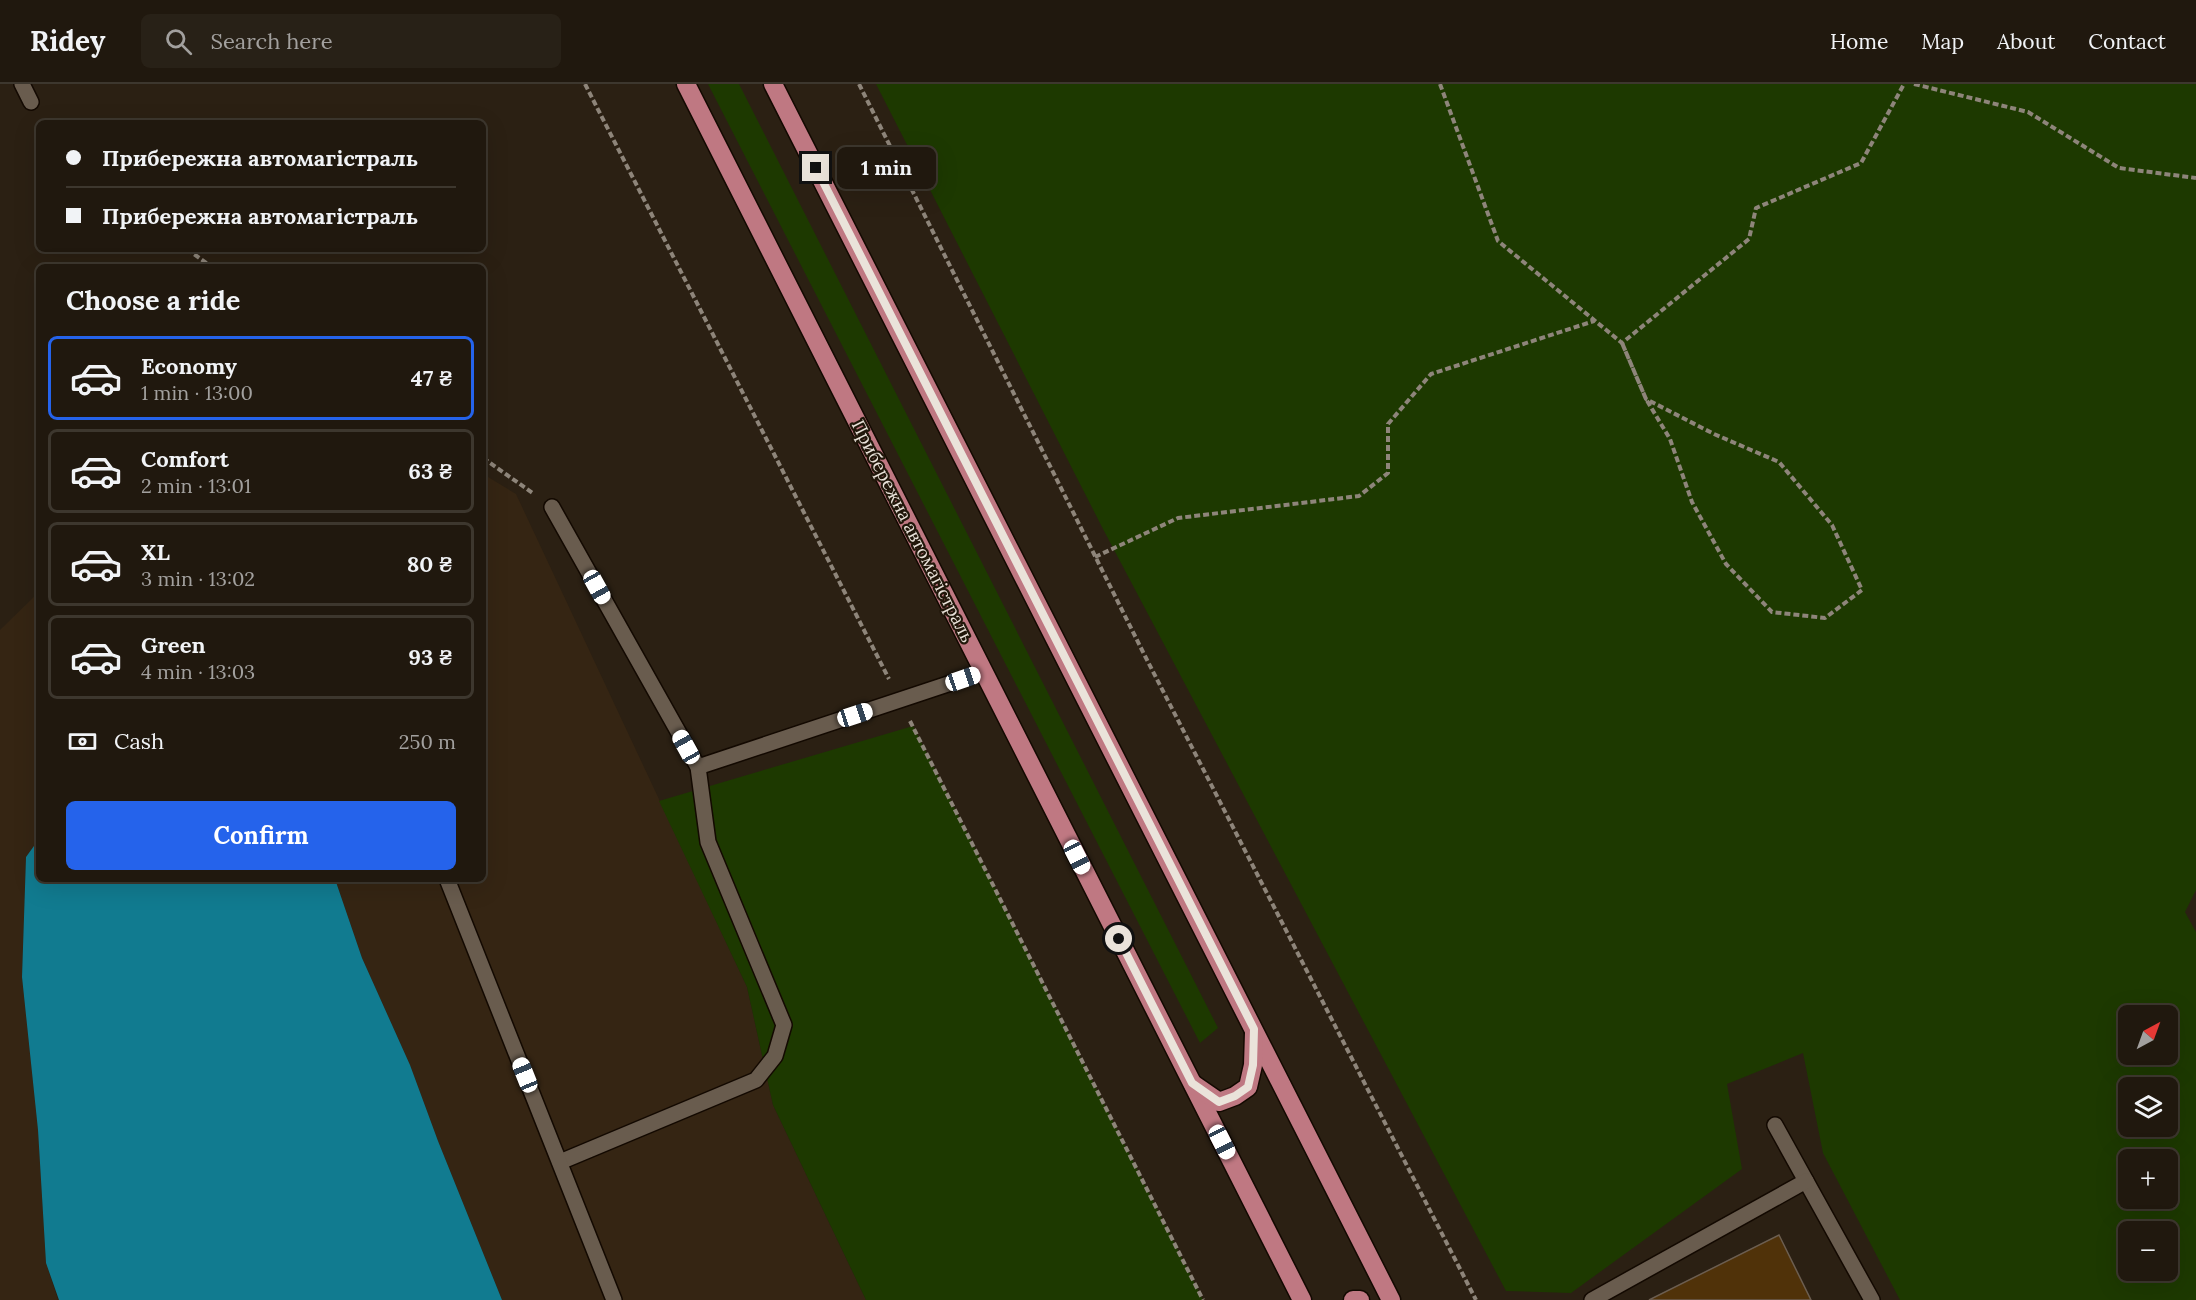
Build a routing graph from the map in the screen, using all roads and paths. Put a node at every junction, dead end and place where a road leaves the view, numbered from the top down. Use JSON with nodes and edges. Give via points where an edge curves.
{"nodes":[{"id":1,"x":22,"y":84,"type":"edge"},
{"id":2,"x":686,"y":84,"type":"edge"},
{"id":3,"x":773,"y":84,"type":"edge"},
{"id":4,"x":859,"y":84,"type":"edge"},
{"id":5,"x":1440,"y":84,"type":"edge"},
{"id":6,"x":1904,"y":84,"type":"edge"},
{"id":7,"x":1914,"y":84,"type":"edge"},
{"id":8,"x":31,"y":102,"type":"dead end"},
{"id":9,"x":2196,"y":178,"type":"edge"},
{"id":10,"x":191,"y":252,"type":"edge"},
{"id":11,"x":208,"y":264,"type":"edge"},
{"id":12,"x":1595,"y":321,"type":"junction"},
{"id":13,"x":1622,"y":343,"type":"junction"},
{"id":14,"x":1646,"y":399,"type":"junction"},
{"id":15,"x":486,"y":460,"type":"edge"},
{"id":16,"x":552,"y":507,"type":"joint"},
{"id":17,"x":1095,"y":557,"type":"junction"},
{"id":18,"x":984,"y":672,"type":"junction"},
{"id":19,"x":698,"y":767,"type":"junction"},
{"id":20,"x":448,"y":882,"type":"edge"},
{"id":21,"x":1254,"y":1029,"type":"junction"},
{"id":22,"x":1192,"y":1083,"type":"junction"},
{"id":23,"x":1775,"y":1125,"type":"dead end"},
{"id":24,"x":560,"y":1162,"type":"junction"},
{"id":25,"x":1806,"y":1180,"type":"junction"},
{"id":26,"x":614,"y":1300,"type":"edge"},
{"id":27,"x":1302,"y":1300,"type":"edge"},
{"id":28,"x":1353,"y":1300,"type":"edge"},
{"id":29,"x":1360,"y":1300,"type":"edge"},
{"id":30,"x":1391,"y":1300,"type":"edge"},
{"id":31,"x":1476,"y":1300,"type":"edge"},
{"id":32,"x":1592,"y":1300,"type":"edge"},
{"id":33,"x":1872,"y":1300,"type":"edge"}],
"edges":[{"from":1,"to":8,"type":"lane"},
{"from":2,"to":18,"type":"main road","name":"Прибережна автомагістраль"},
{"from":3,"to":21,"type":"main road"},
{"from":4,"to":17,"type":"path"},
{"from":5,"to":12,"type":"path","via":[[1498,241]]},
{"from":6,"to":13,"type":"path","via":[[1861,163],[1756,208],[1749,239]]},
{"from":7,"to":9,"type":"path","via":[[2028,112],[2119,168]]},
{"from":10,"to":11,"type":"path"},
{"from":12,"to":13,"type":"path"},
{"from":12,"to":17,"type":"path","via":[[1431,374],[1388,424],[1388,473],[1359,496],[1178,518]]},
{"from":13,"to":14,"type":"path"},
{"from":14,"to":14,"type":"path","via":[[1670,439],[1692,502],[1726,564],[1773,612],[1825,618],[1862,590],[1832,525],[1779,462]]},
{"from":15,"to":16,"type":"path"},
{"from":16,"to":19,"type":"lane"},
{"from":17,"to":31,"type":"path"},
{"from":18,"to":19,"type":"lane"},
{"from":18,"to":22,"type":"main road","name":"Прибережна автомагістраль"},
{"from":19,"to":24,"type":"lane","via":[[708,842],[784,1025],[775,1056],[756,1080]]},
{"from":20,"to":24,"type":"lane"},
{"from":21,"to":22,"type":"main road","via":[[1248,1087],[1219,1102]]},
{"from":21,"to":30,"type":"main road"},
{"from":22,"to":27,"type":"main road","name":"Прибережна автомагістраль"},
{"from":23,"to":25,"type":"lane"},
{"from":24,"to":26,"type":"lane"},
{"from":25,"to":32,"type":"lane"},
{"from":25,"to":33,"type":"lane"},
{"from":28,"to":29,"type":"main road"}]}
